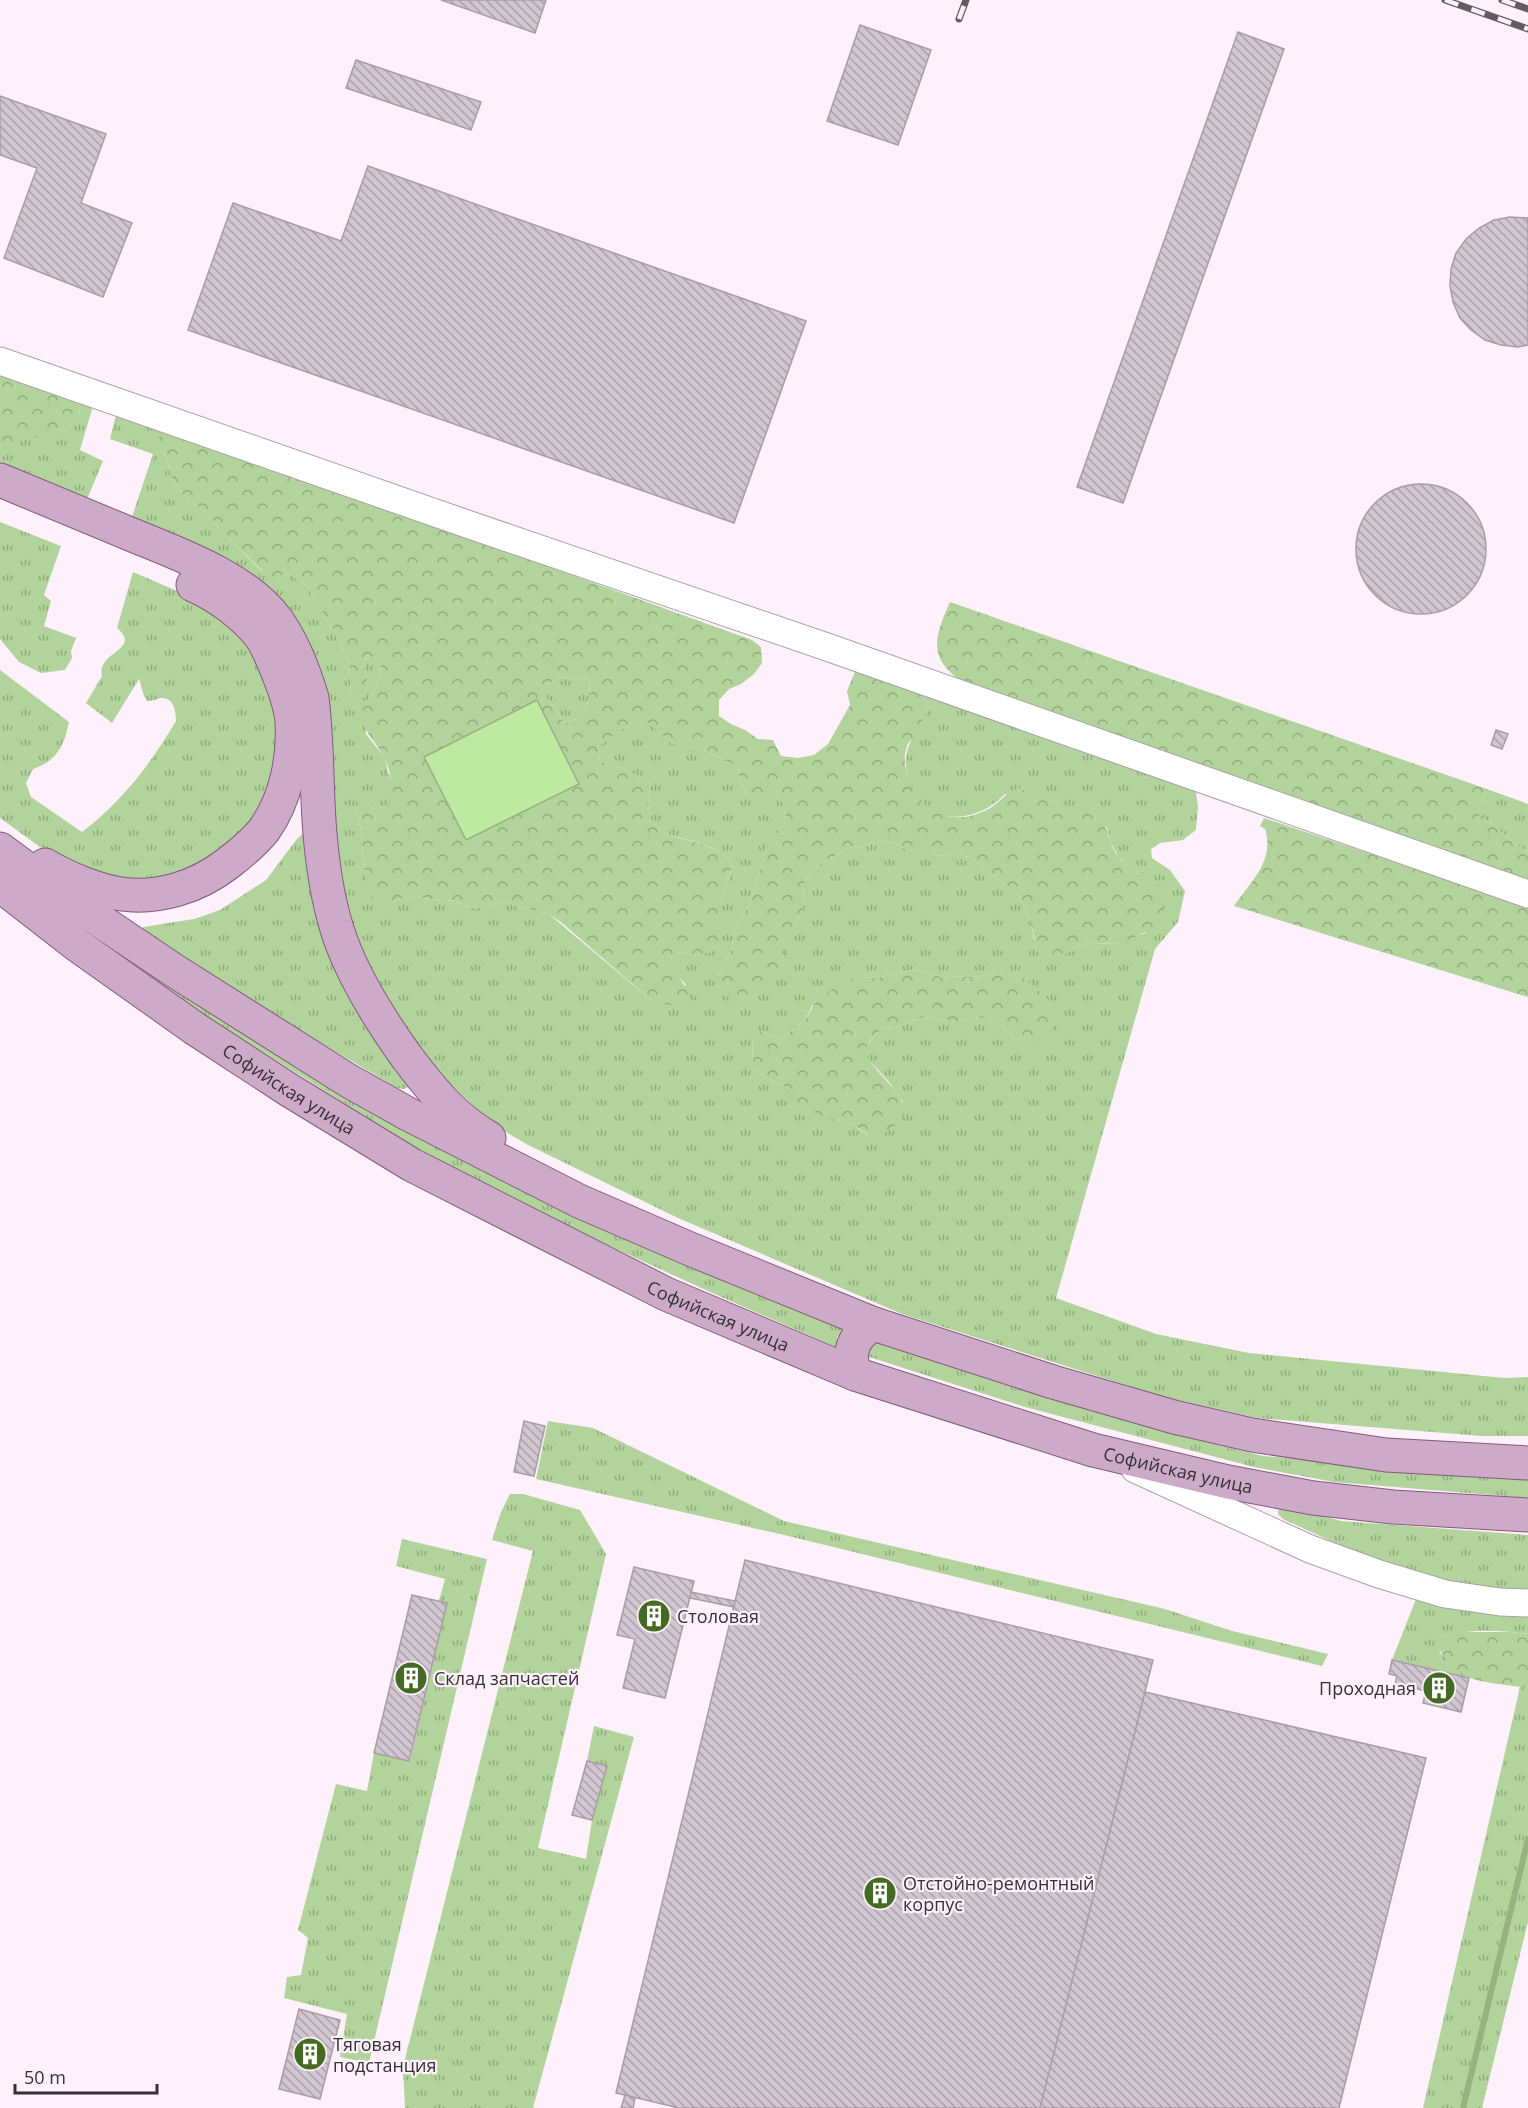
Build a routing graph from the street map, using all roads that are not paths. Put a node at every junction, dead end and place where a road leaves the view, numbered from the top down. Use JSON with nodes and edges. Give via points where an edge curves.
{"nodes":[{"id":1,"x":0,"y":362,"type":"edge"},
{"id":2,"x":0,"y":480,"type":"edge"},
{"id":3,"x":0,"y":504,"type":"edge"},
{"id":4,"x":0,"y":843,"type":"edge"},
{"id":5,"x":0,"y":849,"type":"edge"},
{"id":6,"x":0,"y":885,"type":"edge"},
{"id":7,"x":1528,"y":894,"type":"edge"},
{"id":8,"x":0,"y":911,"type":"edge"},
{"id":9,"x":77,"y":945,"type":"junction"},
{"id":10,"x":579,"y":1201,"type":"junction"},
{"id":11,"x":874,"y":1324,"type":"junction"},
{"id":12,"x":855,"y":1374,"type":"junction"},
{"id":13,"x":1093,"y":1450,"type":"junction"},
{"id":14,"x":1527,"y":1463,"type":"edge"},
{"id":15,"x":1528,"y":1515,"type":"edge"},
{"id":16,"x":1528,"y":1603,"type":"edge"}],
"edges":[{"from":1,"to":7,"type":"street"},
{"from":2,"to":10,"type":"main road","via":[[215,571],[251,595],[275,618],[306,676],[312,698],[320,836],[330,902],[355,972],[396,1042],[447,1106],[472,1128],[526,1160]]},
{"from":3,"to":4,"type":"main road","via":[[197,586],[224,604],[261,637],[286,692],[292,721],[286,784],[264,829],[230,862],[192,885],[167,893],[120,894],[89,885]]},
{"from":5,"to":10,"type":"main road","via":[[176,972],[349,1081]]},
{"from":6,"to":9,"type":"main road","name":"Софийская улица"},
{"from":8,"to":9,"type":"main road"},
{"from":9,"to":12,"type":"main road","name":"Софийская улица","via":[[289,1090],[412,1165],[666,1294]]},
{"from":10,"to":11,"type":"main road"},
{"from":11,"to":12,"type":"main road","via":[[855,1339],[851,1350]]},
{"from":11,"to":14,"type":"main road","via":[[1053,1382],[1252,1435],[1386,1455]]},
{"from":12,"to":13,"type":"main road","name":"Софийская улица"},
{"from":13,"to":15,"type":"main road","name":"Софийская улица","via":[[1313,1498]]},
{"from":13,"to":16,"type":"street","via":[[1310,1549],[1378,1574],[1445,1594]]}]}
